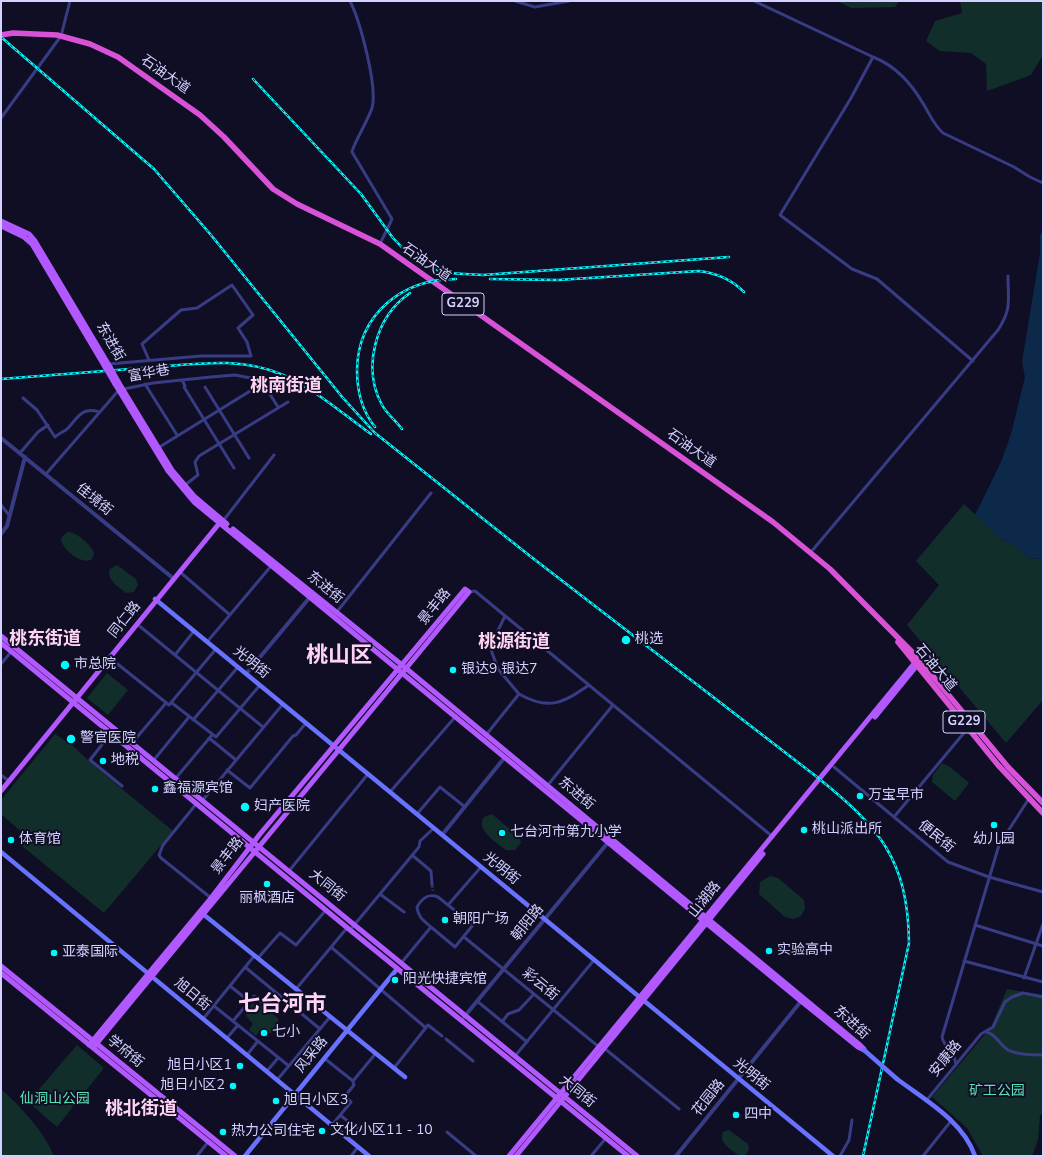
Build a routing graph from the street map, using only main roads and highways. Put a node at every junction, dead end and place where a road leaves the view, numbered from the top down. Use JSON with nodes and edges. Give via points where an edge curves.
{"nodes":[{"id":1,"x":1,"y":35,"type":"edge"},
{"id":2,"x":1,"y":221,"type":"edge"},
{"id":3,"x":1,"y":226,"type":"edge"},
{"id":4,"x":108,"y":366,"type":"junction"},
{"id":5,"x":121,"y":390,"type":"junction"},
{"id":6,"x":221,"y":521,"type":"junction"},
{"id":7,"x":173,"y":578,"type":"junction"},
{"id":8,"x":469,"y":592,"type":"road end"},
{"id":9,"x":156,"y":599,"type":"junction"},
{"id":10,"x":335,"y":614,"type":"junction"},
{"id":11,"x":888,"y":629,"type":"junction"},
{"id":12,"x":1,"y":636,"type":"edge"},
{"id":13,"x":1,"y":643,"type":"edge"},
{"id":14,"x":920,"y":660,"type":"junction"},
{"id":15,"x":916,"y":665,"type":"junction"},
{"id":16,"x":402,"y":669,"type":"junction"},
{"id":17,"x":74,"y":699,"type":"junction"},
{"id":18,"x":336,"y":748,"type":"junction"},
{"id":19,"x":1,"y":789,"type":"edge"},
{"id":20,"x":199,"y":802,"type":"junction"},
{"id":21,"x":1043,"y":803,"type":"edge"},
{"id":22,"x":1043,"y":812,"type":"edge"},
{"id":23,"x":610,"y":840,"type":"junction"},
{"id":24,"x":252,"y":845,"type":"junction"},
{"id":25,"x":258,"y":850,"type":"junction"},
{"id":26,"x":1,"y":852,"type":"edge"},
{"id":27,"x":203,"y":914,"type":"junction"},
{"id":28,"x":707,"y":920,"type":"junction"},
{"id":29,"x":1,"y":966,"type":"edge"},
{"id":30,"x":397,"y":969,"type":"junction"},
{"id":31,"x":1,"y":973,"type":"edge"},
{"id":32,"x":150,"y":975,"type":"junction"},
{"id":33,"x":641,"y":999,"type":"junction"},
{"id":34,"x":347,"y":1030,"type":"junction"},
{"id":35,"x":93,"y":1044,"type":"junction"},
{"id":36,"x":864,"y":1050,"type":"joint"},
{"id":37,"x":405,"y":1077,"type":"dead end"},
{"id":38,"x":294,"y":1095,"type":"junction"},
{"id":39,"x":561,"y":1098,"type":"junction"},
{"id":40,"x":226,"y":1156,"type":"edge"},
{"id":41,"x":235,"y":1156,"type":"edge"},
{"id":42,"x":245,"y":1156,"type":"edge"},
{"id":43,"x":369,"y":1156,"type":"edge"},
{"id":44,"x":509,"y":1156,"type":"edge"},
{"id":45,"x":516,"y":1156,"type":"edge"},
{"id":46,"x":628,"y":1156,"type":"edge"},
{"id":47,"x":637,"y":1156,"type":"edge"},
{"id":48,"x":833,"y":1156,"type":"edge"},
{"id":49,"x":975,"y":1156,"type":"edge"}],
"edges":[{"from":1,"to":11,"type":"highway","name":"石油大道","number":"G229","via":[[13,33],[61,36],[90,44],[118,57],[200,115],[273,189],[297,204],[380,244],[725,487],[811,552]]},
{"from":2,"to":4,"type":"main road","name":"东进街","via":[[29,234],[35,241]]},
{"from":3,"to":4,"type":"main road","name":"东进街","via":[[24,237],[32,244]]},
{"from":4,"to":5,"type":"main road","name":"东进街","bridge":true},
{"from":5,"to":6,"type":"main road","name":"东进街","via":[[172,470],[195,497]]},
{"from":5,"to":6,"type":"main road","name":"东进街","via":[[168,471],[194,502]]},
{"from":6,"to":7,"type":"main road","name":"同仁路"},
{"from":6,"to":7,"type":"main road","name":"同仁路"},
{"from":6,"to":10,"type":"main road","name":"东进街"},
{"from":6,"to":10,"type":"main road","name":"东进街","via":[[272,566]]},
{"from":7,"to":9,"type":"main road","name":"同仁路"},
{"from":8,"to":16,"type":"main road","name":"景丰路"},
{"from":9,"to":17,"type":"main road","name":"同仁路"},
{"from":9,"to":17,"type":"main road","name":"同仁路"},
{"from":9,"to":18,"type":"main road","name":"光明街"},
{"from":10,"to":16,"type":"main road","name":"东进街"},
{"from":11,"to":14,"type":"highway","name":"石油大道","number":"G229"},
{"from":11,"to":15,"type":"highway","name":"石油大道","number":"G229"},
{"from":12,"to":17,"type":"main road","name":"大同街"},
{"from":13,"to":17,"type":"main road","name":"大同街"},
{"from":14,"to":15,"type":"main road","name":"山湖路"},
{"from":14,"to":21,"type":"highway","name":"石油大道","number":"G229","via":[[1008,767]]},
{"from":15,"to":22,"type":"highway","name":"石油大道","number":"G229","via":[[998,765]]},
{"from":15,"to":28,"type":"main road","name":"山湖路"},
{"from":15,"to":28,"type":"main road","name":"山湖路"},
{"from":16,"to":18,"type":"main road","name":"景丰路"},
{"from":16,"to":23,"type":"main road","name":"东进街","via":[[505,757]]},
{"from":16,"to":23,"type":"main road","name":"东进街","via":[[486,735]]},
{"from":17,"to":19,"type":"main road","name":"同仁路"},
{"from":17,"to":20,"type":"main road","name":"大同街","via":[[111,733]]},
{"from":17,"to":20,"type":"main road","name":"大同街","via":[[132,743]]},
{"from":18,"to":24,"type":"main road","name":"景丰路"},
{"from":18,"to":25,"type":"main road","name":"景丰路"},
{"from":18,"to":33,"type":"main road","name":"光明街"},
{"from":20,"to":24,"type":"main road","name":"大同街"},
{"from":23,"to":28,"type":"main road","name":"东进街"},
{"from":24,"to":25,"type":"main road","name":"大同街"},
{"from":24,"to":32,"type":"main road","name":"景丰路"},
{"from":25,"to":27,"type":"main road","name":"景丰路"},
{"from":25,"to":30,"type":"main road","name":"大同街"},
{"from":25,"to":39,"type":"main road","name":"大同街","via":[[290,871],[402,962],[515,1056]]},
{"from":26,"to":32,"type":"main road","name":"旭日街"},
{"from":27,"to":32,"type":"main road","name":"景丰路"},
{"from":27,"to":34,"type":"main road"},
{"from":28,"to":33,"type":"main road","name":"山湖路"},
{"from":28,"to":36,"type":"main road","name":"东进街"},
{"from":29,"to":35,"type":"main road","name":"学府街"},
{"from":30,"to":34,"type":"main road","name":"风采路"},
{"from":30,"to":39,"type":"main road","name":"大同街"},
{"from":31,"to":35,"type":"main road","name":"学府街"},
{"from":32,"to":35,"type":"main road","name":"景丰路"},
{"from":32,"to":38,"type":"main road","name":"旭日街"},
{"from":33,"to":39,"type":"main road","name":"山湖路"},
{"from":33,"to":48,"type":"main road","name":"光明街"},
{"from":34,"to":37,"type":"main road"},
{"from":34,"to":38,"type":"main road","name":"风采路"},
{"from":35,"to":40,"type":"main road","name":"学府街"},
{"from":35,"to":41,"type":"main road","name":"学府街"},
{"from":36,"to":49,"type":"main road","bridge":true,"via":[[965,1134]]},
{"from":38,"to":42,"type":"main road","name":"风采路"},
{"from":38,"to":43,"type":"main road","name":"旭日街"},
{"from":39,"to":44,"type":"main road","name":"山湖路"},
{"from":39,"to":45,"type":"main road","name":"山湖路"},
{"from":39,"to":46,"type":"main road","name":"大同街"},
{"from":39,"to":47,"type":"main road","name":"大同街"}]}
